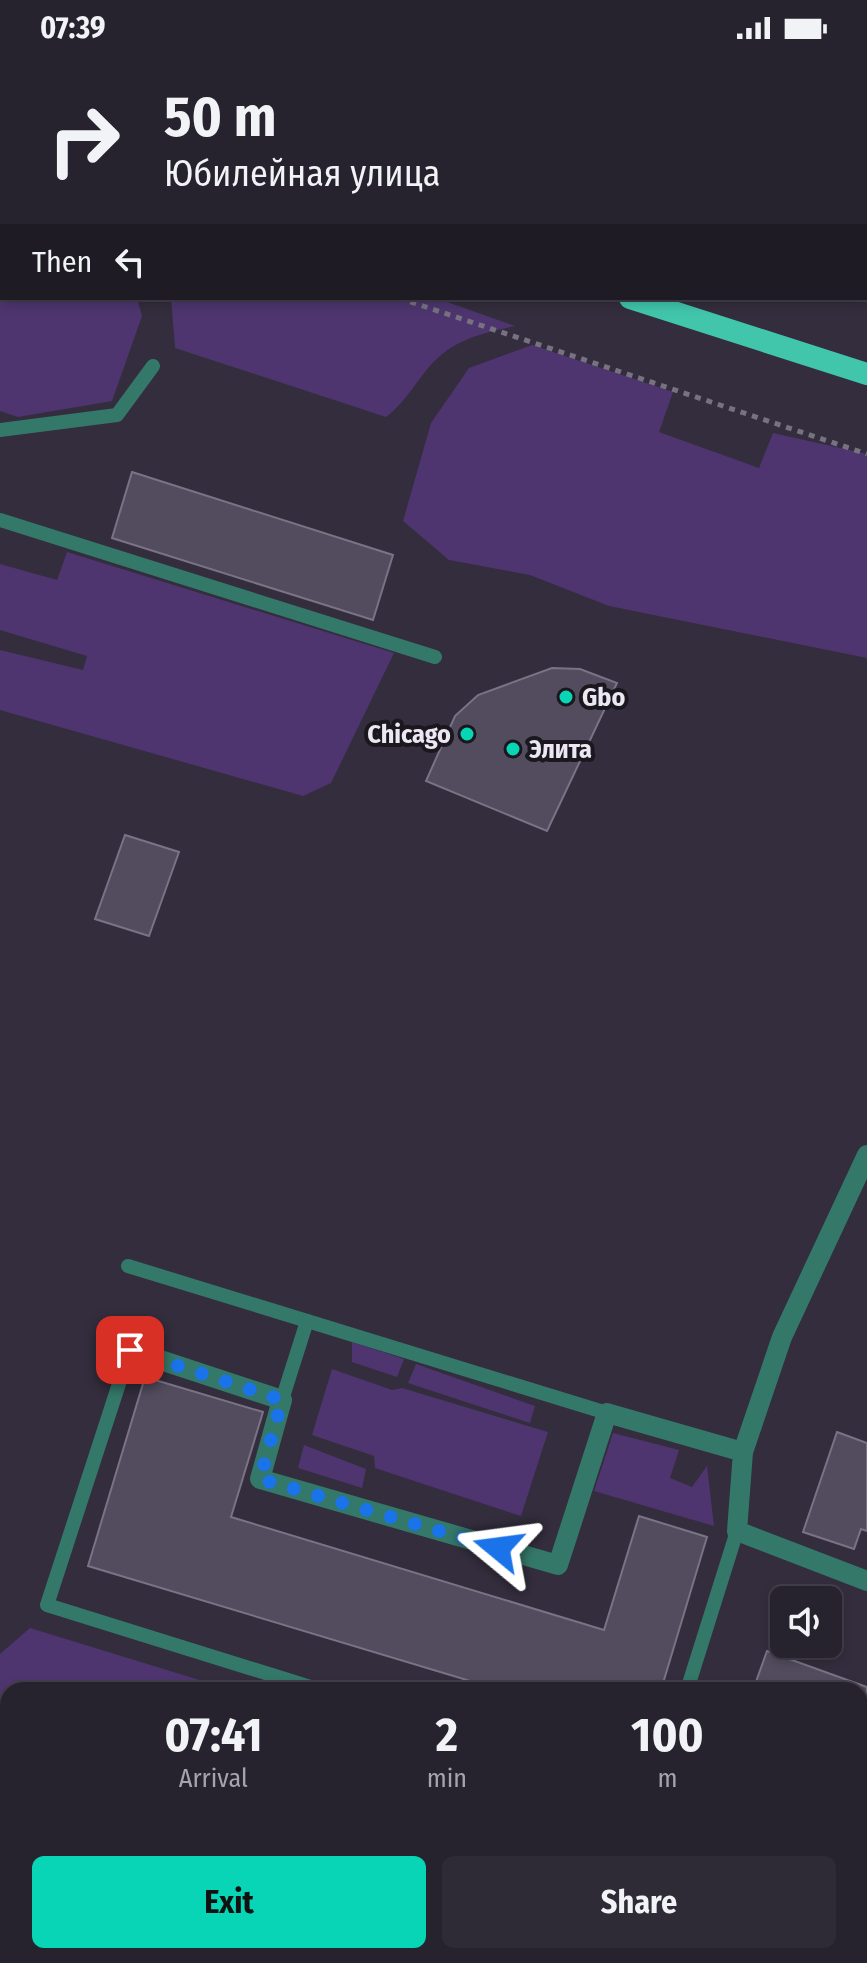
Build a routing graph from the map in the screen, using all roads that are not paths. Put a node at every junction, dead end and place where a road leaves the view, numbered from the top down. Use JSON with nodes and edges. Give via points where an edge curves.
{"nodes":[{"id":1,"x":636,"y":300,"type":"edge"},
{"id":2,"x":153,"y":366,"type":"dead end"},
{"id":3,"x":867,"y":374,"type":"edge"},
{"id":4,"x":0,"y":430,"type":"edge"},
{"id":5,"x":0,"y":520,"type":"edge"},
{"id":6,"x":435,"y":657,"type":"dead end"},
{"id":7,"x":867,"y":1155,"type":"edge"},
{"id":8,"x":128,"y":1266,"type":"dead end"},
{"id":9,"x":307,"y":1321,"type":"junction"},
{"id":10,"x":130,"y":1350,"type":"joint"},
{"id":11,"x":282,"y":1400,"type":"junction"},
{"id":12,"x":607,"y":1413,"type":"junction"},
{"id":13,"x":743,"y":1452,"type":"junction"},
{"id":14,"x":737,"y":1531,"type":"junction"},
{"id":15,"x":867,"y":1581,"type":"edge"},
{"id":16,"x":294,"y":1682,"type":"edge"},
{"id":17,"x":690,"y":1682,"type":"edge"}],
"edges":[{"from":1,"to":3,"type":"highway"},
{"from":2,"to":4,"type":"lane","via":[[117,415]]},
{"from":5,"to":6,"type":"lane"},
{"from":7,"to":13,"type":"street","via":[[782,1337]]},
{"from":8,"to":9,"type":"lane"},
{"from":9,"to":11,"type":"lane"},
{"from":9,"to":12,"type":"lane"},
{"from":10,"to":11,"type":"street"},
{"from":10,"to":16,"type":"lane","via":[[47,1605]]},
{"from":11,"to":12,"type":"street","via":[[260,1479],[558,1565]]},
{"from":12,"to":13,"type":"street"},
{"from":13,"to":14,"type":"street"},
{"from":14,"to":15,"type":"street"},
{"from":14,"to":17,"type":"lane"}]}
